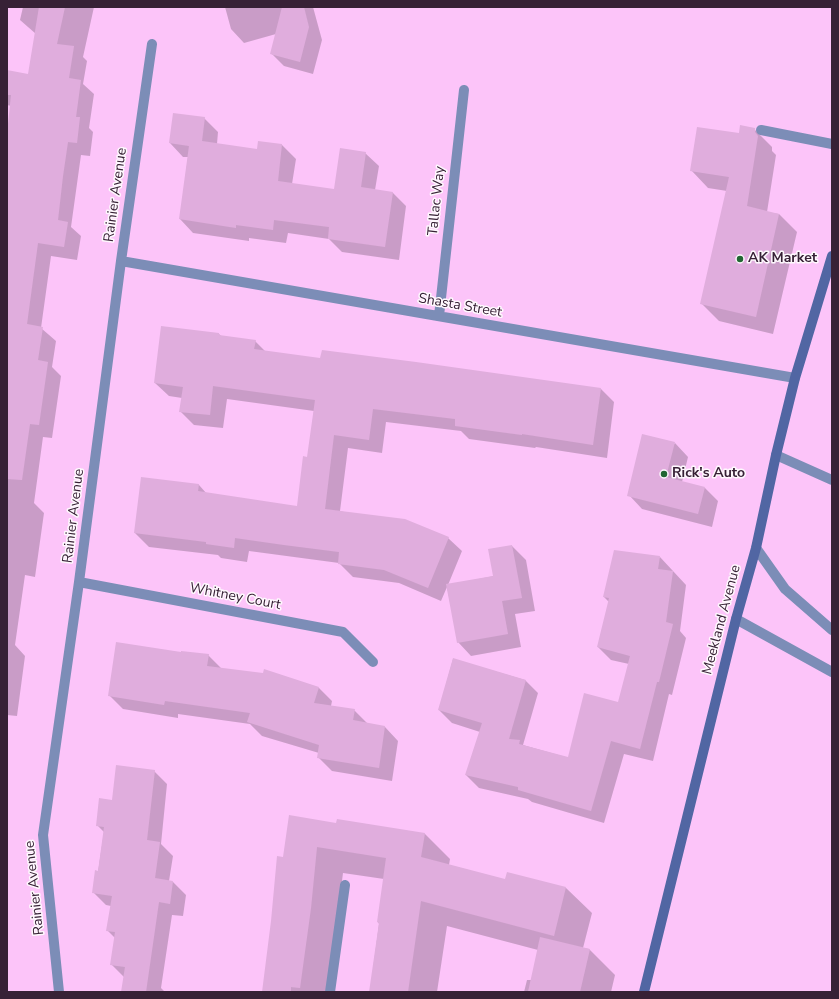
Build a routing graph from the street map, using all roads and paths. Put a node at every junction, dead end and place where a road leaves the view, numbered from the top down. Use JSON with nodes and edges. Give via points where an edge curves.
{"nodes":[{"id":1,"x":152,"y":44,"type":"dead end"},
{"id":2,"x":464,"y":90,"type":"dead end"},
{"id":3,"x":761,"y":130,"type":"dead end"},
{"id":4,"x":832,"y":144,"type":"edge"},
{"id":5,"x":832,"y":256,"type":"edge"},
{"id":6,"x":121,"y":261,"type":"junction"},
{"id":7,"x":439,"y":316,"type":"junction"},
{"id":8,"x":795,"y":378,"type":"junction"},
{"id":9,"x":776,"y":455,"type":"junction"},
{"id":10,"x":832,"y":480,"type":"edge"},
{"id":11,"x":756,"y":548,"type":"junction"},
{"id":12,"x":79,"y":582,"type":"junction"},
{"id":13,"x":736,"y":619,"type":"junction"},
{"id":14,"x":832,"y":630,"type":"edge"},
{"id":15,"x":373,"y":662,"type":"dead end"},
{"id":16,"x":832,"y":672,"type":"edge"},
{"id":17,"x":345,"y":885,"type":"dead end"},
{"id":18,"x":59,"y":992,"type":"edge"},
{"id":19,"x":330,"y":992,"type":"edge"},
{"id":20,"x":644,"y":992,"type":"edge"}],
"edges":[{"from":1,"to":6,"type":"street","name":"Rainier Avenue"},
{"from":2,"to":7,"type":"street","name":"Tallac Way"},
{"from":3,"to":4,"type":"street"},
{"from":5,"to":8,"type":"main road","name":"Meekland Avenue"},
{"from":6,"to":7,"type":"street","name":"Shasta Street"},
{"from":6,"to":12,"type":"street","name":"Rainier Avenue"},
{"from":7,"to":8,"type":"street","name":"Shasta Street"},
{"from":8,"to":9,"type":"main road","name":"Meekland Avenue"},
{"from":9,"to":10,"type":"street"},
{"from":9,"to":11,"type":"main road","name":"Meekland Avenue"},
{"from":11,"to":13,"type":"main road","name":"Meekland Avenue"},
{"from":11,"to":14,"type":"street","via":[[785,589]]},
{"from":12,"to":15,"type":"street","name":"Whitney Court","via":[[343,632]]},
{"from":12,"to":18,"type":"street","name":"Rainier Avenue","via":[[43,836]]},
{"from":13,"to":16,"type":"street"},
{"from":13,"to":20,"type":"main road","name":"Meekland Avenue"},
{"from":17,"to":19,"type":"street"}]}
